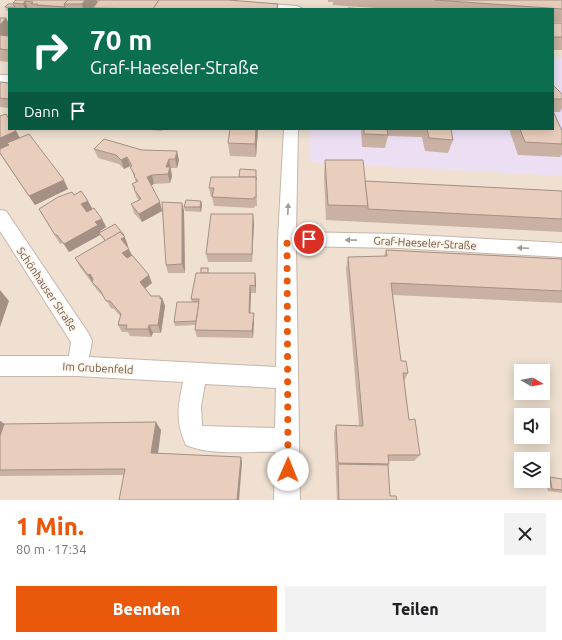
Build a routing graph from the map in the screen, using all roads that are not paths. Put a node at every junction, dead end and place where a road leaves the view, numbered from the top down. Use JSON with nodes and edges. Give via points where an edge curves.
{"nodes":[{"id":1,"x":244,"y":5,"type":"edge"},
{"id":2,"x":284,"y":8,"type":"edge"},
{"id":3,"x":291,"y":130,"type":"edge"},
{"id":4,"x":0,"y":216,"type":"edge"},
{"id":5,"x":287,"y":239,"type":"junction"},
{"id":6,"x":562,"y":250,"type":"edge"},
{"id":7,"x":0,"y":366,"type":"edge"},
{"id":8,"x":76,"y":366,"type":"junction"},
{"id":9,"x":196,"y":373,"type":"junction"},
{"id":10,"x":287,"y":378,"type":"junction"},
{"id":11,"x":288,"y":440,"type":"junction"},
{"id":12,"x":288,"y":500,"type":"edge"}],
"edges":[{"from":1,"to":2,"type":"street"},
{"from":5,"to":3,"type":"street","one_way":true},
{"from":4,"to":8,"type":"street","name":"Schönhauser Straße","via":[[82,341]]},
{"from":6,"to":5,"type":"street","name":"Graf-Haeseler-Straße","one_way":true,"via":[[398,240]]},
{"from":5,"to":10,"type":"street"},
{"from":7,"to":8,"type":"street","name":"Im Grubenfeld"},
{"from":8,"to":9,"type":"street","name":"Im Grubenfeld"},
{"from":9,"to":10,"type":"street","name":"Im Grubenfeld"},
{"from":9,"to":11,"type":"street","via":[[188,416],[189,429],[194,437]]},
{"from":10,"to":11,"type":"street"},
{"from":11,"to":12,"type":"street"}]}
